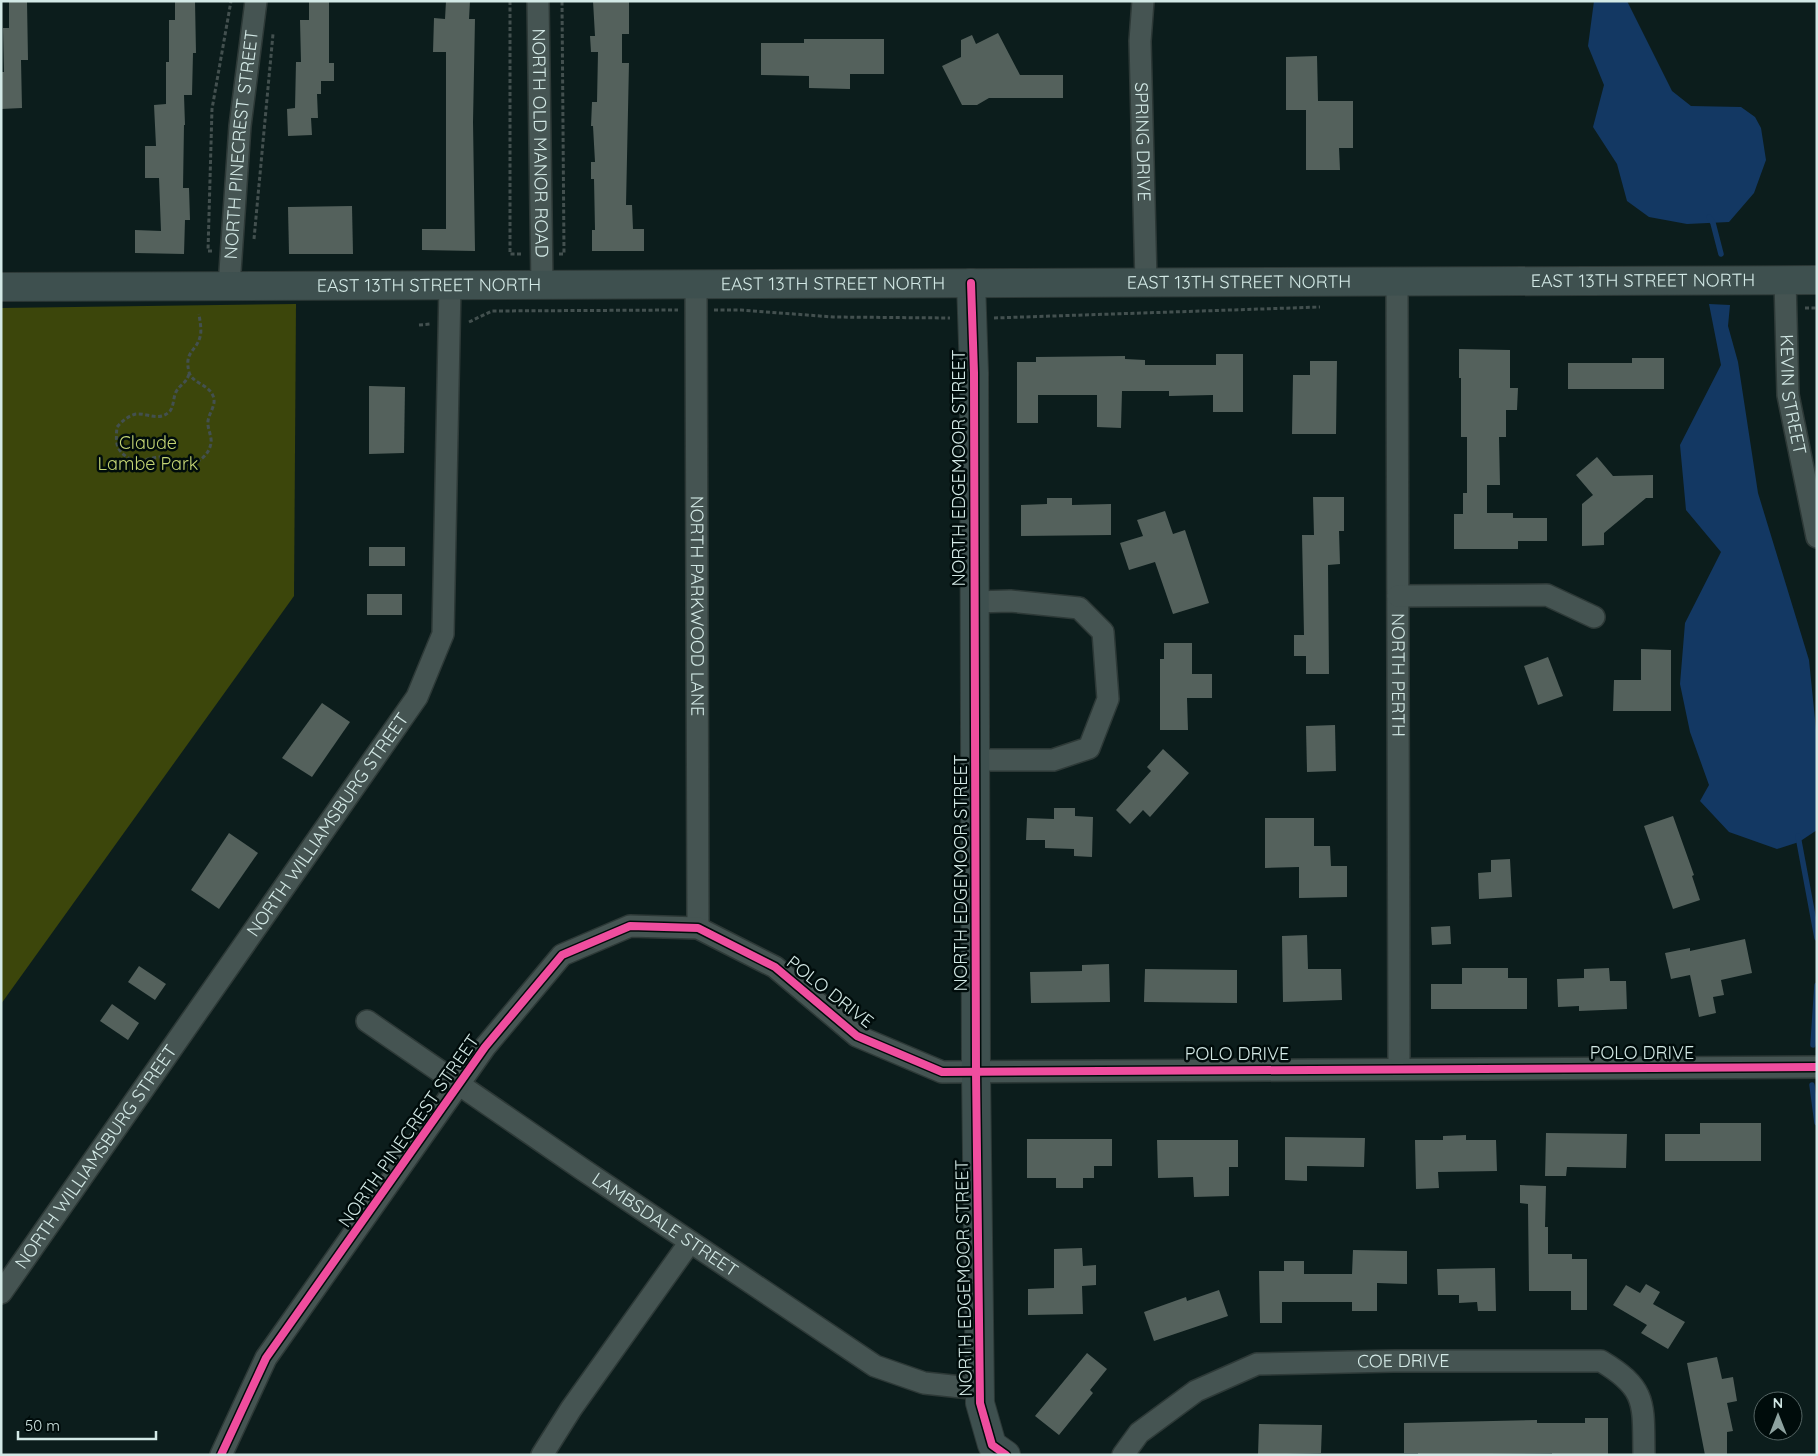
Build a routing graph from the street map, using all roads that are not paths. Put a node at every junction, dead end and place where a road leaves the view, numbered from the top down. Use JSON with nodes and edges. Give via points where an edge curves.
{"nodes":[{"id":1,"x":256,"y":1,"type":"edge"},
{"id":2,"x":538,"y":1,"type":"edge"},
{"id":3,"x":1143,"y":1,"type":"edge"},
{"id":4,"x":1785,"y":280,"type":"junction"},
{"id":5,"x":1817,"y":280,"type":"edge"},
{"id":6,"x":1146,"y":282,"type":"junction"},
{"id":7,"x":1398,"y":282,"type":"junction"},
{"id":8,"x":971,"y":283,"type":"junction"},
{"id":9,"x":450,"y":285,"type":"junction"},
{"id":10,"x":542,"y":285,"type":"junction"},
{"id":11,"x":229,"y":286,"type":"junction"},
{"id":12,"x":1,"y":287,"type":"edge"},
{"id":13,"x":696,"y":297,"type":"junction"},
{"id":14,"x":1817,"y":537,"type":"edge"},
{"id":15,"x":1398,"y":596,"type":"junction"},
{"id":16,"x":974,"y":602,"type":"junction"},
{"id":17,"x":1594,"y":617,"type":"dead end"},
{"id":18,"x":975,"y":760,"type":"junction"},
{"id":19,"x":698,"y":928,"type":"junction"},
{"id":20,"x":367,"y":1021,"type":"dead end"},
{"id":21,"x":1817,"y":1067,"type":"edge"},
{"id":22,"x":1399,"y":1068,"type":"junction"},
{"id":23,"x":976,"y":1071,"type":"junction"},
{"id":24,"x":460,"y":1084,"type":"junction"},
{"id":25,"x":690,"y":1242,"type":"junction"},
{"id":26,"x":1,"y":1293,"type":"edge"},
{"id":27,"x":980,"y":1389,"type":"junction"},
{"id":28,"x":221,"y":1455,"type":"edge"},
{"id":29,"x":542,"y":1455,"type":"edge"},
{"id":30,"x":1006,"y":1455,"type":"edge"},
{"id":31,"x":1122,"y":1455,"type":"edge"},
{"id":32,"x":1644,"y":1455,"type":"edge"}],
"edges":[{"from":1,"to":11,"type":"street","name":"NORTH PINECREST STREET","via":[[240,126]]},
{"from":2,"to":10,"type":"street","name":"NORTH OLD MANOR ROAD"},
{"from":3,"to":6,"type":"street","name":"SPRING DRIVE","via":[[1140,41]]},
{"from":4,"to":5,"type":"main road","name":"EAST 13TH STREET NORTH"},
{"from":4,"to":7,"type":"main road","name":"EAST 13TH STREET NORTH"},
{"from":4,"to":14,"type":"street","name":"KEVIN STREET","via":[[1788,395]]},
{"from":6,"to":7,"type":"main road","name":"EAST 13TH STREET NORTH"},
{"from":6,"to":8,"type":"main road","name":"EAST 13TH STREET NORTH"},
{"from":7,"to":15,"type":"street","name":"NORTH PERTH"},
{"from":8,"to":13,"type":"main road","name":"EAST 13TH STREET NORTH"},
{"from":8,"to":16,"type":"main road","name":"NORTH EDGEMOOR STREET"},
{"from":9,"to":10,"type":"main road","name":"EAST 13TH STREET NORTH"},
{"from":9,"to":11,"type":"main road","name":"EAST 13TH STREET NORTH"},
{"from":9,"to":26,"type":"street","name":"NORTH WILLIAMSBURG STREET","via":[[443,634],[417,697]]},
{"from":10,"to":13,"type":"main road","name":"EAST 13TH STREET NORTH"},
{"from":11,"to":12,"type":"main road","name":"EAST 13TH STREET NORTH"},
{"from":13,"to":19,"type":"street","name":"NORTH PARKWOOD LANE"},
{"from":15,"to":17,"type":"street","via":[[1547,595]]},
{"from":15,"to":22,"type":"street","name":"NORTH PERTH"},
{"from":16,"to":18,"type":"main road","name":"NORTH EDGEMOOR STREET"},
{"from":16,"to":18,"type":"street","via":[[1010,601],[1080,608],[1103,632],[1108,698],[1090,748],[1053,760]]},
{"from":18,"to":23,"type":"main road","name":"NORTH EDGEMOOR STREET"},
{"from":19,"to":23,"type":"street","name":"POLO DRIVE","via":[[775,967],[857,1036],[942,1072]]},
{"from":19,"to":24,"type":"street","name":"NORTH PINECREST STREET","via":[[630,926],[562,955],[485,1047]]},
{"from":20,"to":24,"type":"street","name":"LAMBSDALE STREET"},
{"from":21,"to":22,"type":"street","name":"POLO DRIVE"},
{"from":22,"to":23,"type":"street","name":"POLO DRIVE"},
{"from":23,"to":27,"type":"main road","name":"NORTH EDGEMOOR STREET"},
{"from":24,"to":25,"type":"street","name":"LAMBSDALE STREET"},
{"from":24,"to":28,"type":"street","name":"NORTH PINECREST STREET","via":[[266,1358]]},
{"from":25,"to":27,"type":"street","name":"LAMBSDALE STREET","via":[[875,1366],[924,1383]]},
{"from":25,"to":29,"type":"street"},
{"from":27,"to":30,"type":"main road","name":"NORTH EDGEMOOR STREET","via":[[980,1404],[992,1445]]},
{"from":31,"to":32,"type":"street","name":"COE DRIVE","via":[[1139,1434],[1196,1391],[1257,1364],[1394,1361],[1601,1361],[1621,1373],[1640,1398]]}]}
